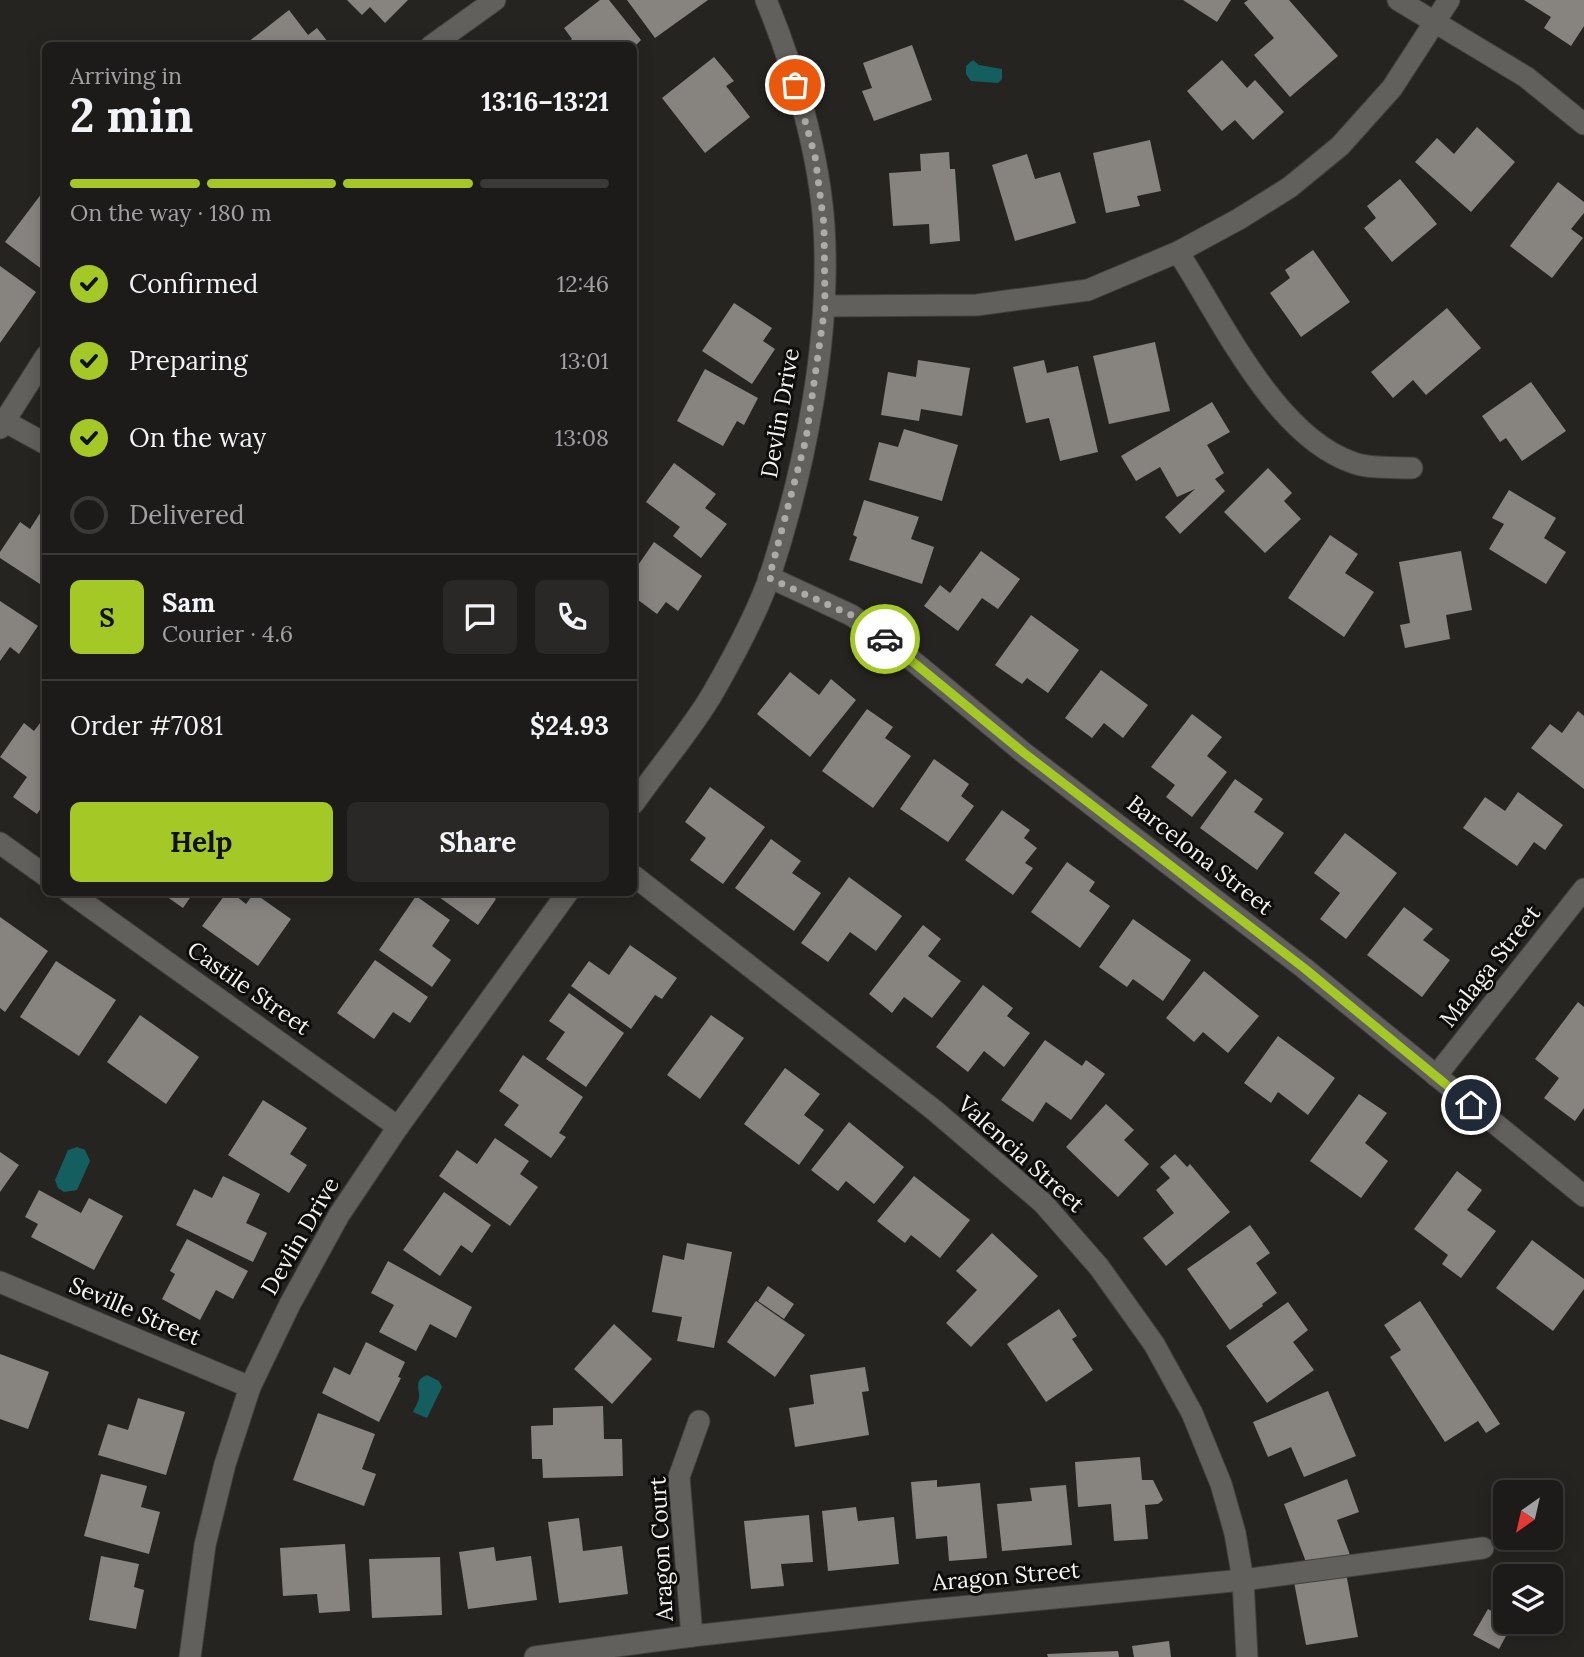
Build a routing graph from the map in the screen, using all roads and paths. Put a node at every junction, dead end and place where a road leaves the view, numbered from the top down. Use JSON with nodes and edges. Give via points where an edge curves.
{"nodes":[{"id":1,"x":495,"y":0,"type":"edge"},
{"id":2,"x":766,"y":0,"type":"edge"},
{"id":3,"x":1398,"y":0,"type":"edge"},
{"id":4,"x":1449,"y":0,"type":"edge"},
{"id":5,"x":1434,"y":22,"type":"junction"},
{"id":6,"x":437,"y":42,"type":"edge"},
{"id":7,"x":1584,"y":124,"type":"edge"},
{"id":8,"x":1178,"y":252,"type":"junction"},
{"id":9,"x":825,"y":306,"type":"junction"},
{"id":10,"x":42,"y":362,"type":"edge"},
{"id":11,"x":2,"y":424,"type":"edge"},
{"id":12,"x":42,"y":442,"type":"edge"},
{"id":13,"x":1412,"y":468,"type":"dead end"},
{"id":14,"x":769,"y":578,"type":"junction"},
{"id":15,"x":637,"y":799,"type":"edge"},
{"id":16,"x":0,"y":843,"type":"edge"},
{"id":17,"x":42,"y":873,"type":"edge"},
{"id":18,"x":637,"y":878,"type":"edge"},
{"id":19,"x":1584,"y":889,"type":"edge"},
{"id":20,"x":75,"y":896,"type":"edge"},
{"id":21,"x":565,"y":896,"type":"edge"},
{"id":22,"x":1436,"y":1076,"type":"junction"},
{"id":23,"x":398,"y":1127,"type":"junction"},
{"id":24,"x":1584,"y":1196,"type":"edge"},
{"id":25,"x":0,"y":1283,"type":"edge"},
{"id":26,"x":250,"y":1387,"type":"junction"},
{"id":27,"x":699,"y":1421,"type":"dead end"},
{"id":28,"x":1483,"y":1548,"type":"dead end"},
{"id":29,"x":1242,"y":1580,"type":"junction"},
{"id":30,"x":692,"y":1636,"type":"junction"},
{"id":31,"x":190,"y":1657,"type":"edge"},
{"id":32,"x":535,"y":1657,"type":"edge"},
{"id":33,"x":1247,"y":1657,"type":"edge"}],
"edges":[{"from":1,"to":6,"type":"street"},
{"from":2,"to":9,"type":"street","name":"Devlin Drive","via":[[782,37],[815,156],[824,225]]},
{"from":3,"to":5,"type":"street"},
{"from":4,"to":5,"type":"street"},
{"from":5,"to":7,"type":"street","via":[[1525,77]]},
{"from":5,"to":8,"type":"street","via":[[1392,88],[1340,146],[1290,187]]},
{"from":8,"to":9,"type":"street","via":[[1088,290],[977,304]]},
{"from":8,"to":13,"type":"street","via":[[1237,351],[1284,413],[1312,439],[1355,464]]},
{"from":9,"to":14,"type":"street","name":"Devlin Drive","via":[[806,439]]},
{"from":10,"to":11,"type":"street"},
{"from":11,"to":12,"type":"street"},
{"from":14,"to":15,"type":"street","name":"Devlin Drive","via":[[714,692]]},
{"from":14,"to":22,"type":"street","name":"Barcelona Street","via":[[851,615],[890,642],[1024,753],[1304,968]]},
{"from":16,"to":17,"type":"street"},
{"from":18,"to":29,"type":"street","name":"Valencia Street","via":[[934,1110],[1044,1203],[1154,1344],[1192,1413],[1221,1485]]},
{"from":19,"to":22,"type":"street","name":"Malaga Street"},
{"from":20,"to":23,"type":"street","name":"Castile Street"},
{"from":21,"to":23,"type":"street","name":"Devlin Drive"},
{"from":22,"to":24,"type":"street","name":"Barcelona Street"},
{"from":23,"to":26,"type":"street","name":"Devlin Drive","via":[[339,1215]]},
{"from":25,"to":26,"type":"street","name":"Seville Street"},
{"from":26,"to":31,"type":"street","name":"Devlin Drive","via":[[205,1545]]},
{"from":27,"to":30,"type":"street","name":"Aragon Court","via":[[680,1477]]},
{"from":28,"to":29,"type":"street","name":"Aragon Street"},
{"from":29,"to":30,"type":"street","name":"Aragon Street"},
{"from":29,"to":33,"type":"street","name":"Valencia Street"},
{"from":30,"to":32,"type":"street","name":"Aragon Street"}]}
